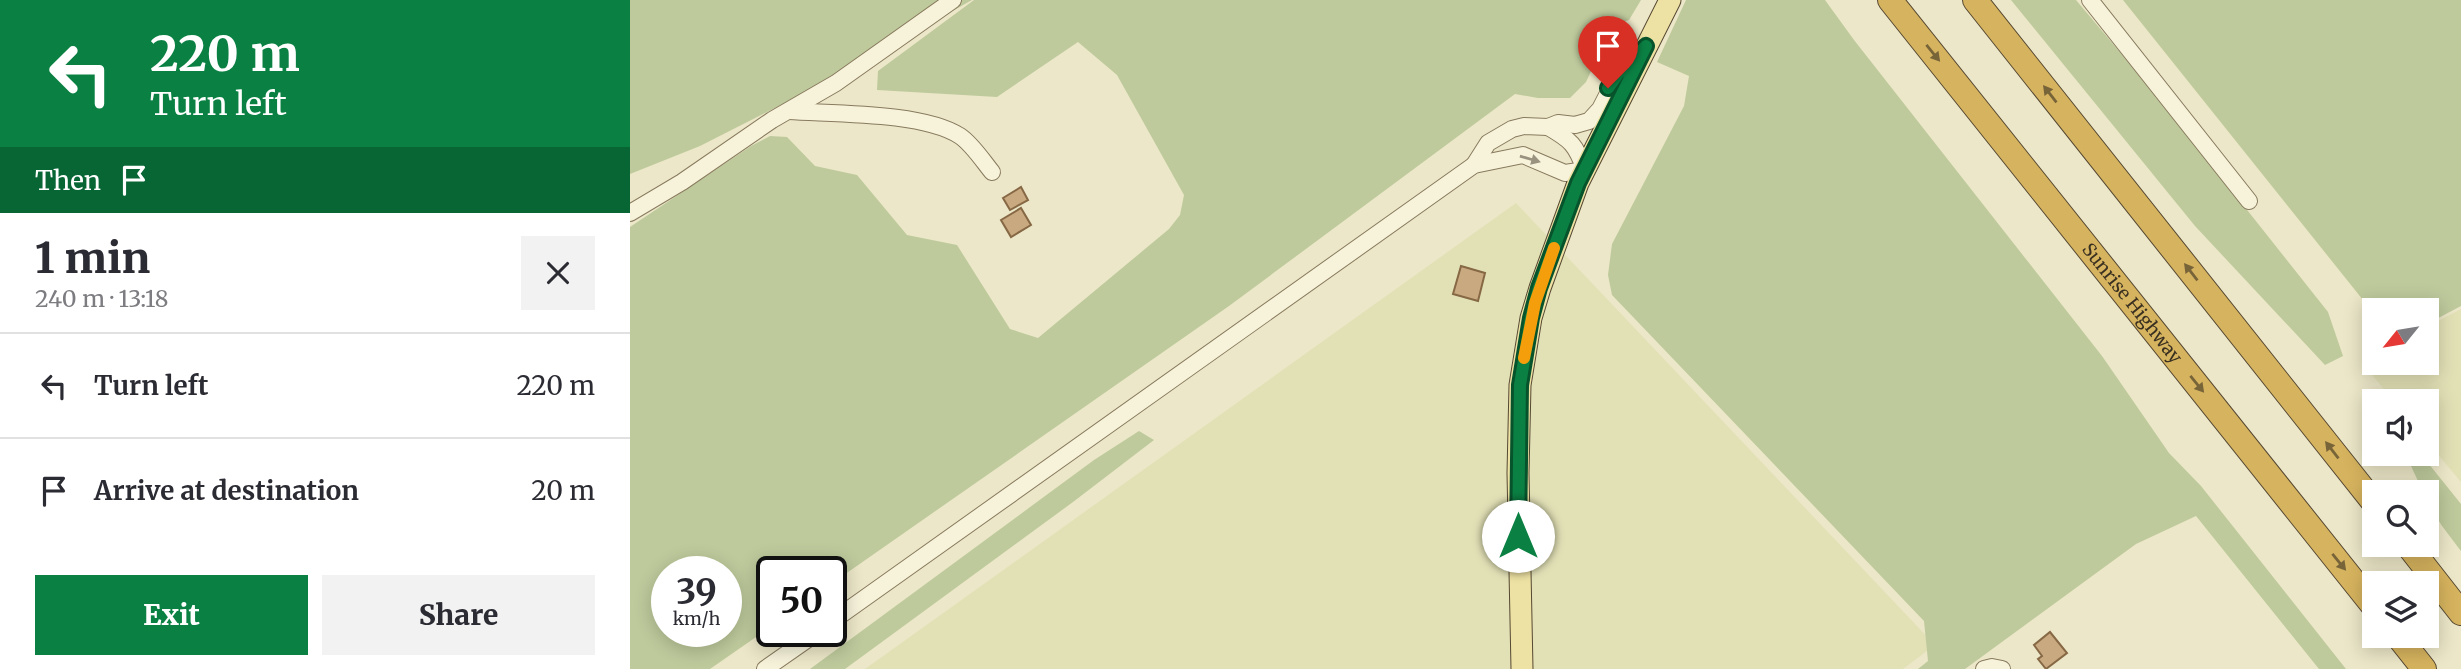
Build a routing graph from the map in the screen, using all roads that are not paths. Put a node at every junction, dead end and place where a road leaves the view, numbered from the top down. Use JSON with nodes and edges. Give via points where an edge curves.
{"nodes":[{"id":1,"x":953,"y":0,"type":"edge"},
{"id":2,"x":1670,"y":0,"type":"edge"},
{"id":3,"x":1890,"y":0,"type":"edge"},
{"id":4,"x":1975,"y":0,"type":"edge"},
{"id":5,"x":2090,"y":0,"type":"edge"},
{"id":6,"x":1646,"y":46,"type":"junction"},
{"id":7,"x":789,"y":110,"type":"junction"},
{"id":8,"x":1548,"y":127,"type":"junction"},
{"id":9,"x":1474,"y":165,"type":"junction"},
{"id":10,"x":1585,"y":170,"type":"junction"},
{"id":11,"x":992,"y":172,"type":"dead end"},
{"id":12,"x":2249,"y":201,"type":"dead end"},
{"id":13,"x":630,"y":213,"type":"edge"},
{"id":14,"x":2362,"y":488,"type":"edge"},
{"id":15,"x":2417,"y":557,"type":"edge"},
{"id":16,"x":2362,"y":592,"type":"edge"},
{"id":17,"x":847,"y":611,"type":"edge"},
{"id":18,"x":2461,"y":613,"type":"edge"},
{"id":19,"x":796,"y":647,"type":"edge"},
{"id":20,"x":2407,"y":648,"type":"edge"},
{"id":21,"x":765,"y":669,"type":"edge"},
{"id":22,"x":1522,"y":669,"type":"edge"},
{"id":23,"x":1984,"y":669,"type":"edge"},
{"id":24,"x":2002,"y":669,"type":"edge"},
{"id":25,"x":2424,"y":669,"type":"edge"}],
"edges":[{"from":1,"to":7,"type":"street","via":[[836,83]]},
{"from":2,"to":6,"type":"main road"},
{"from":3,"to":16,"type":"highway","name":"Sunrise Highway","one_way":true},
{"from":14,"to":4,"type":"highway","one_way":true},
{"from":5,"to":12,"type":"street"},
{"from":6,"to":8,"type":"street","via":[[1618,74],[1589,121]]},
{"from":6,"to":10,"type":"main road"},
{"from":7,"to":11,"type":"street","via":[[934,124],[962,137]]},
{"from":7,"to":13,"type":"street"},
{"from":8,"to":9,"type":"street","via":[[1512,129],[1488,144]]},
{"from":8,"to":10,"type":"street","via":[[1568,138]]},
{"from":9,"to":10,"type":"street","one_way":true,"via":[[1523,155],[1565,173]]},
{"from":9,"to":17,"type":"street"},
{"from":10,"to":22,"type":"main road","via":[[1539,288],[1520,385]]},
{"from":15,"to":18,"type":"highway"},
{"from":19,"to":21,"type":"street"},
{"from":20,"to":25,"type":"highway"},
{"from":23,"to":24,"type":"street"}]}
